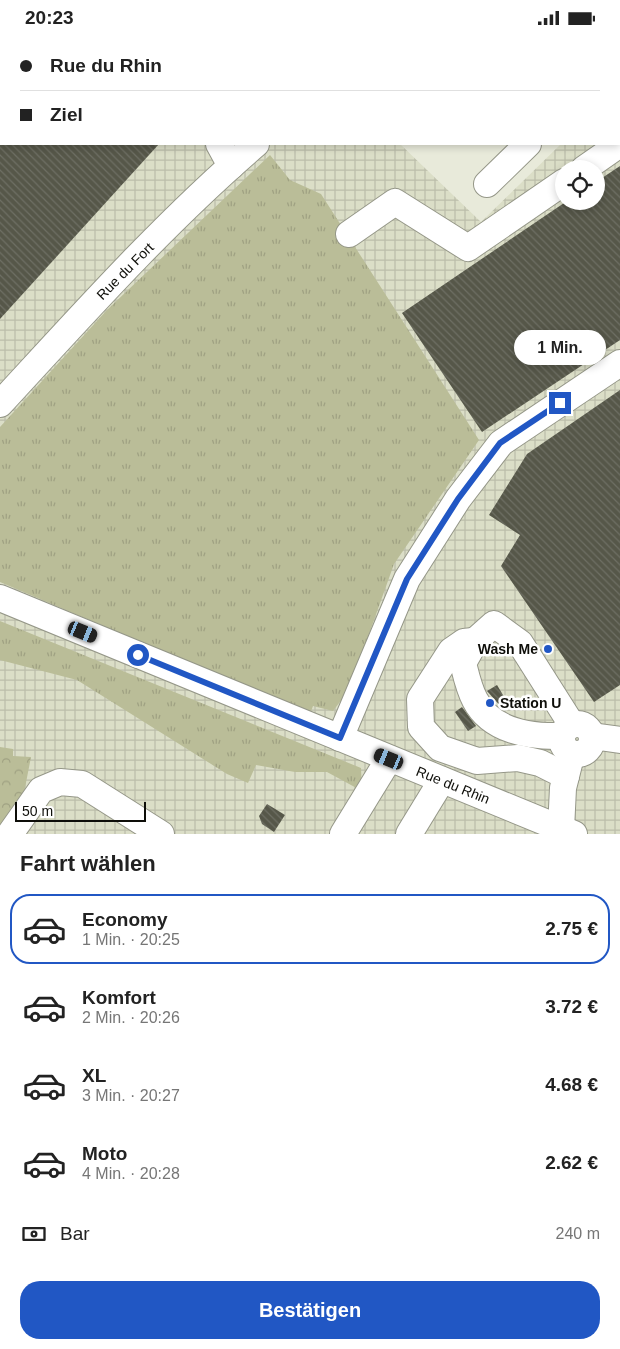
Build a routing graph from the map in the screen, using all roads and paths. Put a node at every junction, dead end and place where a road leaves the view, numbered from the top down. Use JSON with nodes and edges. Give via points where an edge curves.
{"nodes":[{"id":1,"x":253,"y":145,"type":"edge"},
{"id":2,"x":527,"y":145,"type":"edge"},
{"id":3,"x":619,"y":145,"type":"edge"},
{"id":4,"x":225,"y":155,"type":"edge"},
{"id":5,"x":597,"y":160,"type":"edge"},
{"id":6,"x":487,"y":184,"type":"dead end"},
{"id":7,"x":555,"y":188,"type":"edge"},
{"id":8,"x":349,"y":234,"type":"dead end"},
{"id":9,"x":620,"y":363,"type":"edge"},
{"id":10,"x":0,"y":404,"type":"edge"},
{"id":11,"x":0,"y":598,"type":"edge"},
{"id":12,"x":476,"y":640,"type":"junction"},
{"id":13,"x":340,"y":738,"type":"junction"},
{"id":14,"x":620,"y":740,"type":"edge"},
{"id":15,"x":573,"y":745,"type":"junction"},
{"id":16,"x":396,"y":761,"type":"junction"},
{"id":17,"x":442,"y":780,"type":"junction"},
{"id":18,"x":568,"y":831,"type":"edge"},
{"id":19,"x":10,"y":834,"type":"edge"},
{"id":20,"x":161,"y":834,"type":"edge"},
{"id":21,"x":343,"y":834,"type":"edge"},
{"id":22,"x":360,"y":834,"type":"edge"},
{"id":23,"x":409,"y":834,"type":"edge"}],
"edges":[{"from":1,"to":4,"type":"street","name":"Rue du Fort"},
{"from":2,"to":6,"type":"street"},
{"from":3,"to":5,"type":"street"},
{"from":4,"to":10,"type":"street","name":"Rue du Fort"},
{"from":7,"to":8,"type":"street","via":[[468,248],[396,202]]},
{"from":9,"to":13,"type":"street","via":[[500,443],[458,499],[407,579]]},
{"from":11,"to":13,"type":"street","name":"Rue du Rhin"},
{"from":12,"to":15,"type":"street","via":[[494,624],[520,643]]},
{"from":12,"to":15,"type":"street","via":[[463,663],[474,699],[488,719],[529,736]]},
{"from":12,"to":15,"type":"street","via":[[451,651],[420,699],[421,727],[440,748],[477,761],[518,758],[540,763]]},
{"from":13,"to":16,"type":"street","name":"Rue du Rhin"},
{"from":14,"to":15,"type":"street"},
{"from":15,"to":18,"type":"street"},
{"from":16,"to":17,"type":"street","name":"Rue du Rhin"},
{"from":16,"to":21,"type":"street"},
{"from":16,"to":22,"type":"street"},
{"from":17,"to":18,"type":"street","name":"Rue du Rhin"},
{"from":17,"to":23,"type":"street"},
{"from":19,"to":20,"type":"street","via":[[41,790],[60,782],[82,784]]}]}
